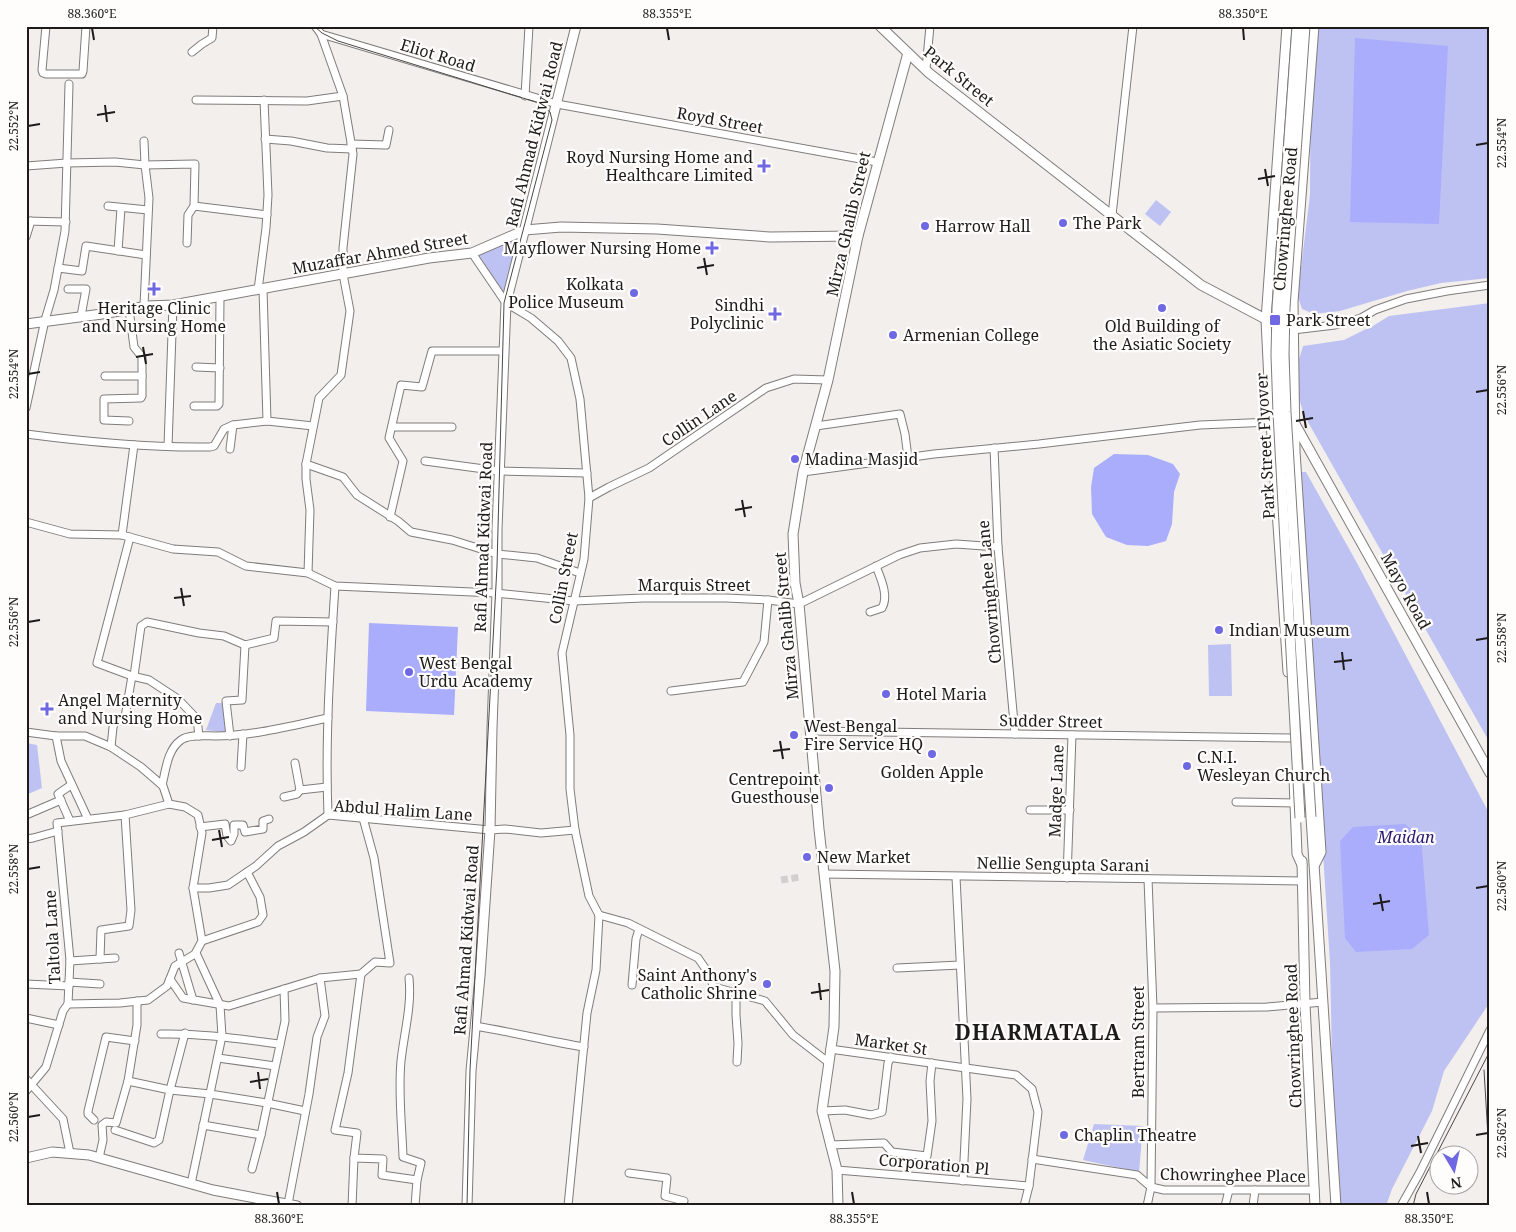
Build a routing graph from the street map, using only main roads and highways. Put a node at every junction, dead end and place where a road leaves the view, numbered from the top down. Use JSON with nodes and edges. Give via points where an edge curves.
{"nodes":[{"id":1,"x":576,"y":26,"type":"edge"},
{"id":2,"x":880,"y":26,"type":"edge"},
{"id":3,"x":1287,"y":26,"type":"edge"},
{"id":4,"x":1297,"y":26,"type":"edge"},
{"id":5,"x":1305,"y":26,"type":"edge"},
{"id":6,"x":1314,"y":26,"type":"edge"},
{"id":7,"x":908,"y":53,"type":"junction"},
{"id":8,"x":1279,"y":127,"type":"junction"},
{"id":9,"x":1307,"y":131,"type":"junction"},
{"id":10,"x":525,"y":230,"type":"junction"},
{"id":11,"x":858,"y":236,"type":"junction"},
{"id":12,"x":1266,"y":320,"type":"junction"},
{"id":13,"x":26,"y":324,"type":"edge"},
{"id":14,"x":1293,"y":330,"type":"junction"},
{"id":15,"x":1295,"y":424,"type":"junction"},
{"id":16,"x":1490,"y":773,"type":"edge"},
{"id":17,"x":1315,"y":864,"type":"junction"},
{"id":18,"x":1302,"y":865,"type":"junction"},
{"id":19,"x":26,"y":1158,"type":"edge"},
{"id":20,"x":266,"y":1203,"type":"edge"},
{"id":21,"x":292,"y":1205,"type":"edge"},
{"id":22,"x":467,"y":1206,"type":"edge"},
{"id":23,"x":838,"y":1206,"type":"edge"},
{"id":24,"x":1315,"y":1206,"type":"edge"},
{"id":25,"x":1336,"y":1206,"type":"edge"}],
"edges":[{"from":1,"to":10,"type":"main road","name":"Rafi Ahmad Kidwai Road"},
{"from":2,"to":7,"type":"main road","name":"Park Street"},
{"from":3,"to":8,"type":"main road","name":"Chowringhee Road"},
{"from":4,"to":18,"type":"main road","name":"Park Street Flyover","bridge":true,"via":[[1276,355]]},
{"from":5,"to":17,"type":"main road","name":"Park Street Flyover","bridge":true,"via":[[1284,355]]},
{"from":6,"to":9,"type":"main road","name":"Chowringhee Road"},
{"from":7,"to":11,"type":"main road","name":"Mirza Ghalib Street"},
{"from":7,"to":12,"type":"main road","name":"Park Street","via":[[929,73],[1201,285]]},
{"from":8,"to":9,"type":"main road","via":[[1292,137]]},
{"from":8,"to":12,"type":"main road","name":"Chowringhee Road"},
{"from":9,"to":14,"type":"main road","name":"Chowringhee Road"},
{"from":10,"to":11,"type":"main road","name":"Muzaffar Ahmed Street","via":[[581,227],[770,237]]},
{"from":10,"to":13,"type":"main road","name":"Muzaffar Ahmed Street","via":[[472,253],[173,305],[144,306]]},
{"from":10,"to":22,"type":"main road","name":"Rafi Ahmad Kidwai Road","via":[[506,303],[490,830],[471,1071]]},
{"from":11,"to":23,"type":"main road","name":"Mirza Ghalib Street","via":[[793,534],[795,583],[835,972],[834,1027],[822,1111],[837,1170]]},
{"from":12,"to":14,"type":"main road","name":"Park Street"},
{"from":12,"to":18,"type":"main road","name":"Chowringhee Road","via":[[1297,854]]},
{"from":14,"to":15,"type":"main road","name":"Chowringhee Road"},
{"from":15,"to":16,"type":"main road","name":"Mayo Road"},
{"from":15,"to":17,"type":"main road","name":"Chowringhee Road","via":[[1321,852]]},
{"from":17,"to":25,"type":"main road","name":"Chowringhee Road"},
{"from":18,"to":24,"type":"main road","name":"Chowringhee Road"},
{"from":19,"to":20,"type":"main road","via":[[52,1152],[99,1158]]},
{"from":20,"to":21,"type":"main road"}]}
